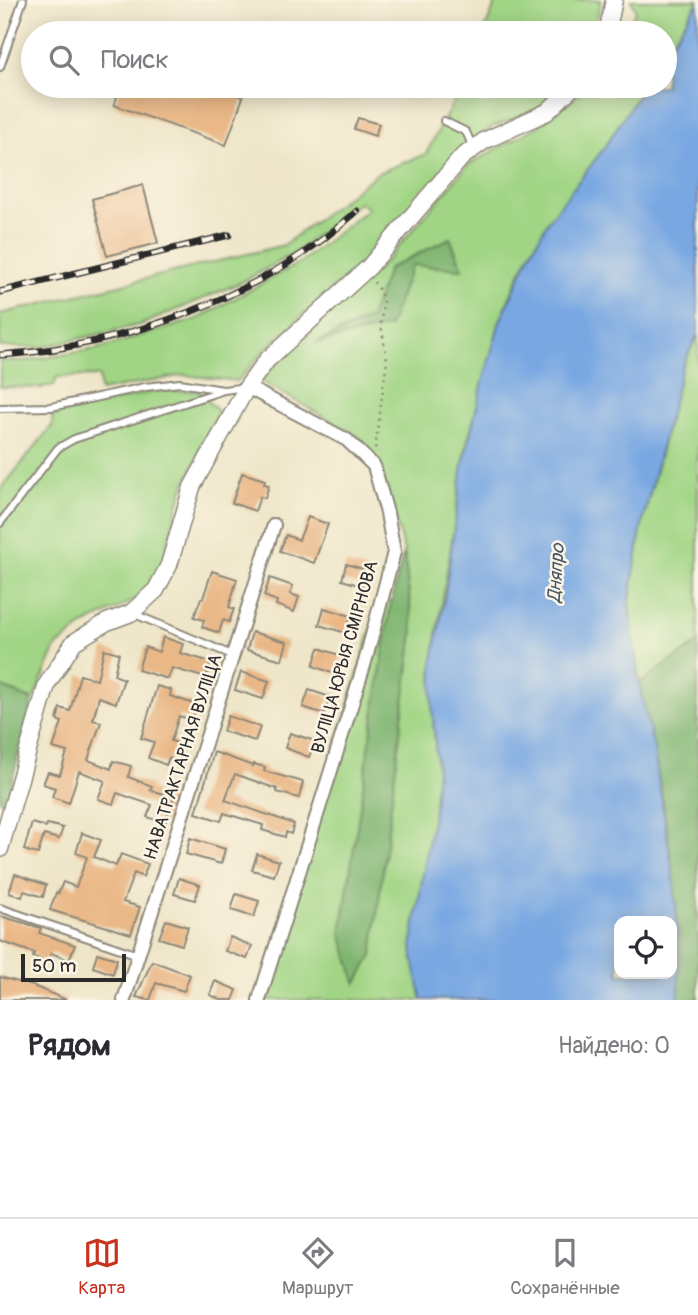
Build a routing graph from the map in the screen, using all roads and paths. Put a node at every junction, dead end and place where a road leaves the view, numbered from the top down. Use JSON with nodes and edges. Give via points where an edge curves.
{"nodes":[{"id":1,"x":23,"y":0,"type":"edge"},
{"id":2,"x":614,"y":0,"type":"edge"},
{"id":3,"x":610,"y":21,"type":"edge"},
{"id":4,"x":0,"y":67,"type":"edge"},
{"id":5,"x":562,"y":98,"type":"edge"},
{"id":6,"x":444,"y":121,"type":"dead end"},
{"id":7,"x":474,"y":148,"type":"junction"},
{"id":8,"x":369,"y":267,"type":"junction"},
{"id":9,"x":247,"y":387,"type":"junction"},
{"id":10,"x":225,"y":390,"type":"junction"},
{"id":11,"x":0,"y":408,"type":"edge"},
{"id":12,"x":374,"y":466,"type":"junction"},
{"id":13,"x":0,"y":523,"type":"edge"},
{"id":14,"x":274,"y":525,"type":"dead end"},
{"id":15,"x":131,"y":613,"type":"junction"},
{"id":16,"x":234,"y":656,"type":"junction"},
{"id":17,"x":1,"y":842,"type":"edge"},
{"id":18,"x":0,"y":908,"type":"edge"},
{"id":19,"x":138,"y":955,"type":"junction"},
{"id":20,"x":124,"y":1000,"type":"edge"},
{"id":21,"x":259,"y":1000,"type":"edge"}],
"edges":[{"from":1,"to":4,"type":"lane"},
{"from":2,"to":3,"type":"street"},
{"from":5,"to":7,"type":"street","via":[[547,112]]},
{"from":6,"to":7,"type":"lane","via":[[466,132]]},
{"from":7,"to":8,"type":"street"},
{"from":8,"to":9,"type":"street","via":[[267,360]]},
{"from":8,"to":12,"type":"path","via":[[383,303],[387,360]]},
{"from":9,"to":10,"type":"lane"},
{"from":9,"to":12,"type":"street","via":[[347,440]]},
{"from":9,"to":15,"type":"street","via":[[192,487],[169,565],[156,590]]},
{"from":10,"to":11,"type":"lane","via":[[180,383],[51,407]]},
{"from":10,"to":13,"type":"lane","via":[[58,448]]},
{"from":12,"to":21,"type":"street","name":"ВУЛІЦА ЮРЫЯ СМІРНОВА","via":[[394,552],[365,662]]},
{"from":14,"to":16,"type":"street","name":"НАВАТРАКТАРНАЯ ВУЛІЦА"},
{"from":15,"to":16,"type":"lane"},
{"from":15,"to":17,"type":"street","via":[[74,642],[47,684]]},
{"from":16,"to":19,"type":"street","name":"НАВАТРАКТАРНАЯ ВУЛІЦА"},
{"from":18,"to":19,"type":"lane"},
{"from":19,"to":20,"type":"street","name":"НАВАТРАКТАРНАЯ ВУЛІЦА"}]}
